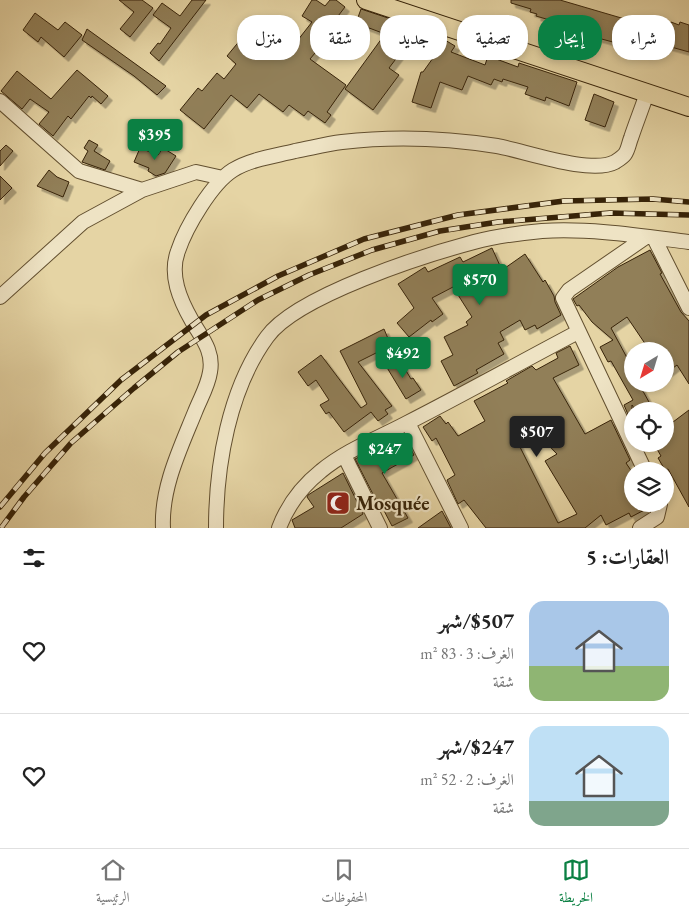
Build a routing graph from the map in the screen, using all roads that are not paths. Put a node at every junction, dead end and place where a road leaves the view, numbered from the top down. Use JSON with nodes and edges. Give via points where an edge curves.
{"nodes":[{"id":1,"x":366,"y":0,"type":"edge"},
{"id":2,"x":647,"y":93,"type":"junction"},
{"id":3,"x":0,"y":101,"type":"edge"},
{"id":4,"x":689,"y":106,"type":"edge"},
{"id":5,"x":223,"y":178,"type":"junction"},
{"id":6,"x":142,"y":190,"type":"junction"},
{"id":7,"x":650,"y":238,"type":"junction"},
{"id":8,"x":689,"y":242,"type":"edge"},
{"id":9,"x":3,"y":294,"type":"edge"},
{"id":10,"x":689,"y":308,"type":"edge"},
{"id":11,"x":578,"y":332,"type":"junction"},
{"id":12,"x":408,"y":423,"type":"junction"},
{"id":13,"x":344,"y":455,"type":"junction"},
{"id":14,"x":641,"y":462,"type":"edge"},
{"id":15,"x":658,"y":512,"type":"edge"},
{"id":16,"x":163,"y":528,"type":"edge"},
{"id":17,"x":216,"y":528,"type":"edge"},
{"id":18,"x":279,"y":528,"type":"edge"},
{"id":19,"x":380,"y":528,"type":"edge"},
{"id":20,"x":461,"y":528,"type":"edge"},
{"id":21,"x":640,"y":528,"type":"edge"}],
"edges":[{"from":1,"to":2,"type":"main road"},
{"from":2,"to":4,"type":"main road"},
{"from":2,"to":5,"type":"street","via":[[625,154],[599,167],[456,141],[383,139],[340,142],[278,155],[246,164]]},
{"from":3,"to":6,"type":"street","via":[[79,171]]},
{"from":5,"to":6,"type":"street","via":[[196,172]]},
{"from":5,"to":16,"type":"street","via":[[189,227],[177,252],[174,277],[179,293],[211,358],[204,391],[171,475]]},
{"from":6,"to":9,"type":"street","via":[[84,222]]},
{"from":7,"to":8,"type":"street"},
{"from":7,"to":10,"type":"street"},
{"from":7,"to":11,"type":"street","via":[[563,296]]},
{"from":7,"to":17,"type":"street","via":[[598,232],[541,231],[476,241],[366,278],[314,301],[286,318],[268,335],[236,397],[222,457]]},
{"from":11,"to":12,"type":"street"},
{"from":11,"to":14,"type":"street"},
{"from":12,"to":13,"type":"street"},
{"from":12,"to":20,"type":"street"},
{"from":13,"to":18,"type":"street","via":[[321,470],[298,492],[286,508]]},
{"from":13,"to":19,"type":"street"},
{"from":15,"to":21,"type":"street","via":[[657,517]]}]}
